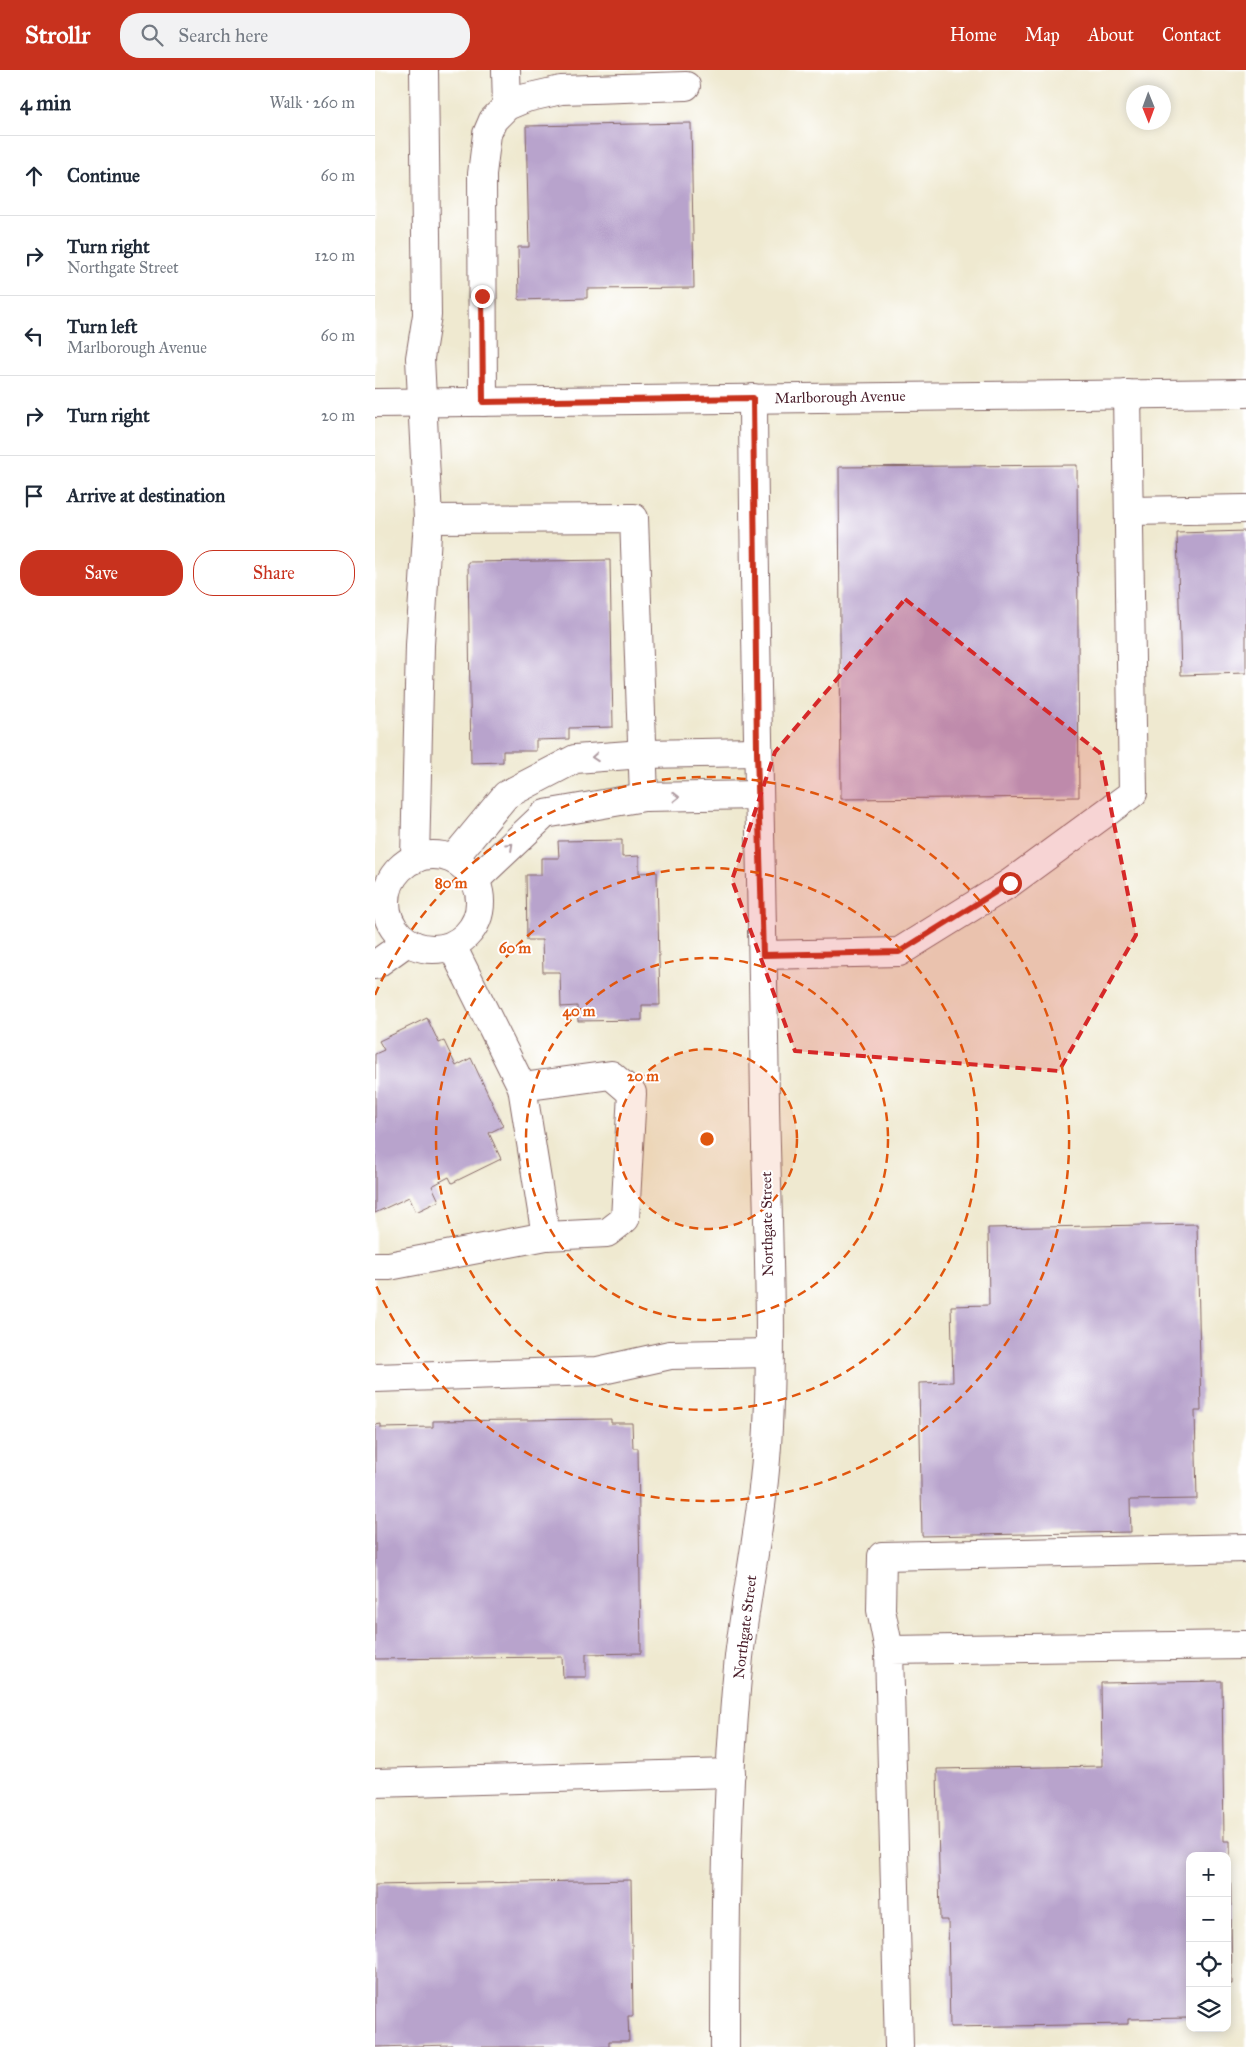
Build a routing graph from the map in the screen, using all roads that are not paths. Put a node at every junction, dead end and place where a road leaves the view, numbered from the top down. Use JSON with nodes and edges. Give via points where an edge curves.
{"nodes":[{"id":1,"x":424,"y":70,"type":"edge"},
{"id":2,"x":506,"y":70,"type":"edge"},
{"id":3,"x":686,"y":86,"type":"dead end"},
{"id":4,"x":507,"y":106,"type":"junction"},
{"id":5,"x":1246,"y":393,"type":"edge"},
{"id":6,"x":1127,"y":394,"type":"junction"},
{"id":7,"x":753,"y":398,"type":"junction"},
{"id":8,"x":422,"y":402,"type":"junction"},
{"id":9,"x":483,"y":402,"type":"junction"},
{"id":10,"x":375,"y":403,"type":"edge"},
{"id":11,"x":1246,"y":509,"type":"edge"},
{"id":12,"x":1129,"y":511,"type":"junction"},
{"id":13,"x":428,"y":519,"type":"junction"},
{"id":14,"x":757,"y":752,"type":"junction"},
{"id":15,"x":643,"y":754,"type":"junction"},
{"id":16,"x":759,"y":796,"type":"junction"},
{"id":17,"x":644,"y":797,"type":"junction"},
{"id":18,"x":415,"y":859,"type":"junction"},
{"id":19,"x":453,"y":860,"type":"junction"},
{"id":20,"x":475,"y":880,"type":"junction"},
{"id":21,"x":407,"y":942,"type":"junction"},
{"id":22,"x":452,"y":946,"type":"junction"},
{"id":23,"x":763,"y":955,"type":"junction"},
{"id":24,"x":375,"y":965,"type":"edge"},
{"id":25,"x":522,"y":1087,"type":"junction"},
{"id":26,"x":546,"y":1236,"type":"junction"},
{"id":27,"x":375,"y":1266,"type":"edge"},
{"id":28,"x":769,"y":1354,"type":"junction"},
{"id":29,"x":375,"y":1378,"type":"edge"},
{"id":30,"x":1246,"y":1548,"type":"edge"},
{"id":31,"x":1246,"y":1645,"type":"edge"},
{"id":32,"x":889,"y":1650,"type":"junction"},
{"id":33,"x":731,"y":1773,"type":"junction"},
{"id":34,"x":375,"y":1783,"type":"edge"},
{"id":35,"x":725,"y":2047,"type":"edge"},
{"id":36,"x":899,"y":2047,"type":"edge"}],
"edges":[{"from":1,"to":8,"type":"street","via":[[427,315],[420,358]]},
{"from":2,"to":4,"type":"street"},
{"from":3,"to":4,"type":"street","via":[[561,90]]},
{"from":4,"to":9,"type":"street","via":[[493,120],[483,151]]},
{"from":5,"to":6,"type":"street","name":"Marlborough Avenue"},
{"from":6,"to":7,"type":"street","name":"Marlborough Avenue"},
{"from":6,"to":12,"type":"street"},
{"from":7,"to":9,"type":"street","name":"Marlborough Avenue"},
{"from":7,"to":14,"type":"street","name":"Northgate Street"},
{"from":8,"to":9,"type":"street","name":"Marlborough Avenue"},
{"from":8,"to":10,"type":"street","name":"Marlborough Avenue"},
{"from":8,"to":13,"type":"street"},
{"from":11,"to":12,"type":"street"},
{"from":12,"to":23,"type":"street","via":[[1133,793],[1010,883],[899,952]]},
{"from":13,"to":15,"type":"street","via":[[634,518]]},
{"from":13,"to":18,"type":"street","via":[[420,645]]},
{"from":14,"to":15,"type":"street"},
{"from":14,"to":16,"type":"street","name":"Northgate Street"},
{"from":15,"to":17,"type":"street"},
{"from":15,"to":19,"type":"street","one_way":true,"via":[[575,758],[506,795]]},
{"from":17,"to":16,"type":"street","one_way":true},
{"from":16,"to":23,"type":"street","name":"Northgate Street"},
{"from":20,"to":17,"type":"street","one_way":true,"via":[[545,814]]},
{"from":18,"to":19,"type":"street","via":[[438,855]]},
{"from":18,"to":21,"type":"street","via":[[396,872],[388,886],[385,902],[391,924]]},
{"from":19,"to":20,"type":"street"},
{"from":20,"to":22,"type":"street","via":[[480,910],[475,925],[465,938]]},
{"from":21,"to":22,"type":"street","via":[[437,950]]},
{"from":21,"to":24,"type":"street"},
{"from":22,"to":25,"type":"street"},
{"from":23,"to":28,"type":"street","name":"Northgate Street"},
{"from":25,"to":26,"type":"street"},
{"from":25,"to":26,"type":"street","via":[[611,1075],[632,1092],[625,1219],[607,1233]]},
{"from":26,"to":27,"type":"street"},
{"from":28,"to":29,"type":"street","via":[[669,1355],[598,1371]]},
{"from":28,"to":33,"type":"street","name":"Northgate Street","via":[[768,1429],[761,1506],[739,1655]]},
{"from":30,"to":32,"type":"street","via":[[882,1556],[881,1610]]},
{"from":31,"to":32,"type":"street"},
{"from":32,"to":36,"type":"street"},
{"from":33,"to":34,"type":"street"},
{"from":33,"to":35,"type":"street","name":"Northgate Street","via":[[725,1893]]}]}
